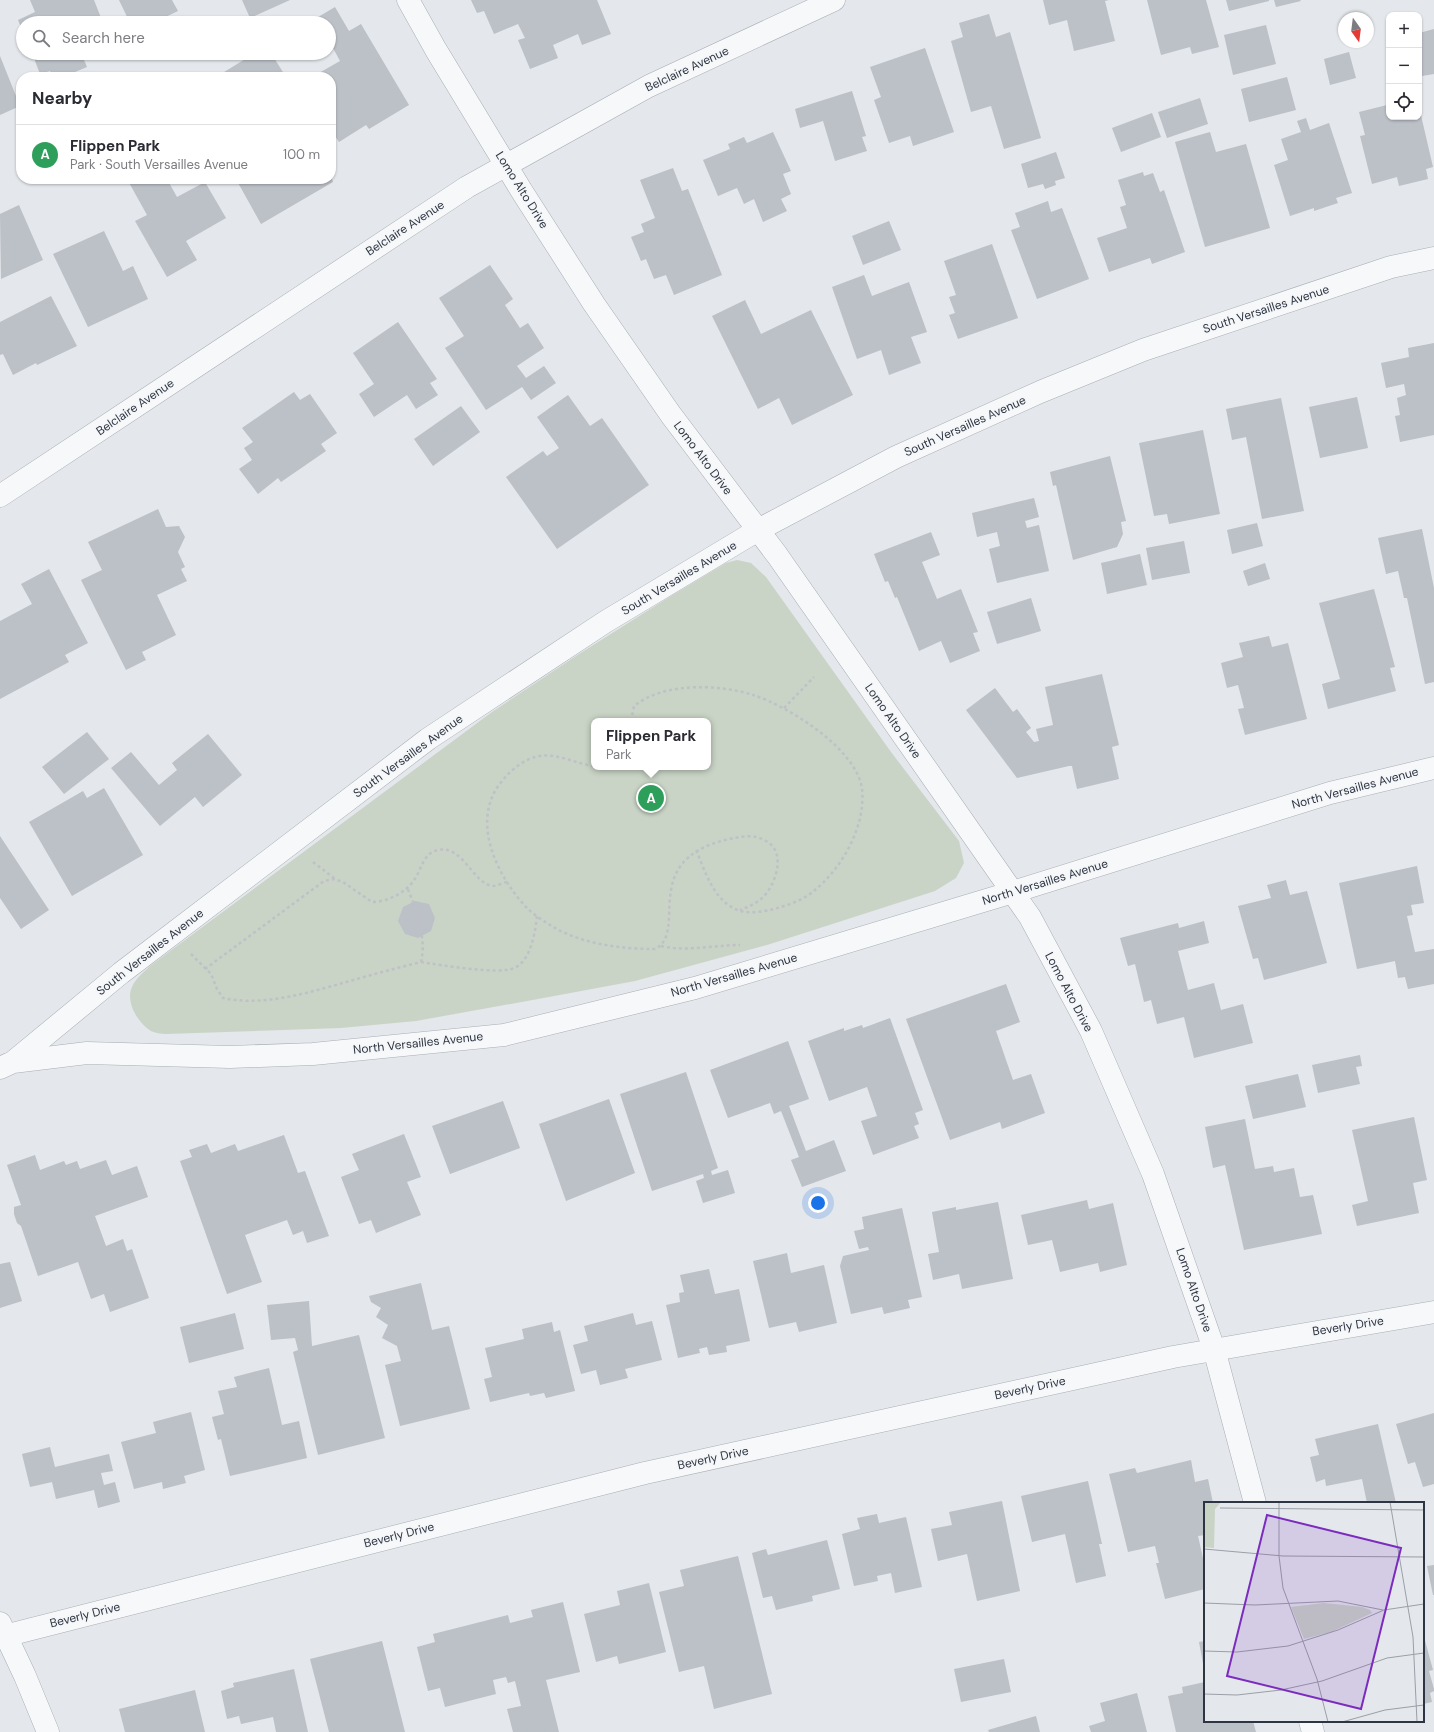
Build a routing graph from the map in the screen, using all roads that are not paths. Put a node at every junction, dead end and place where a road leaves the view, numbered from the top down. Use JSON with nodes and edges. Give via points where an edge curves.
{"nodes":[{"id":1,"x":408,"y":0,"type":"edge"},
{"id":2,"x":834,"y":0,"type":"edge"},
{"id":3,"x":506,"y":165,"type":"junction"},
{"id":4,"x":1434,"y":258,"type":"edge"},
{"id":5,"x":0,"y":496,"type":"edge"},
{"id":6,"x":758,"y":530,"type":"junction"},
{"id":7,"x":1434,"y":768,"type":"edge"},
{"id":8,"x":1013,"y":892,"type":"junction"},
{"id":9,"x":7,"y":1065,"type":"edge"},
{"id":10,"x":1434,"y":1312,"type":"edge"},
{"id":11,"x":1214,"y":1349,"type":"junction"},
{"id":12,"x":1254,"y":1502,"type":"edge"},
{"id":13,"x":2,"y":1632,"type":"edge"},
{"id":14,"x":1310,"y":1722,"type":"edge"},
{"id":15,"x":48,"y":1732,"type":"edge"},
{"id":16,"x":1313,"y":1732,"type":"edge"}],
"edges":[{"from":1,"to":3,"type":"street","name":"Lomo Alto Drive"},
{"from":2,"to":3,"type":"street","name":"Belclaire Avenue","via":[[650,86]]},
{"from":3,"to":5,"type":"street","name":"Belclaire Avenue","via":[[460,191]]},
{"from":3,"to":6,"type":"street","name":"Lomo Alto Drive","via":[[594,304],[671,415]]},
{"from":4,"to":6,"type":"street","name":"South Versailles Avenue","via":[[1391,267],[1143,350],[1040,392],[896,457]]},
{"from":6,"to":8,"type":"street","name":"Lomo Alto Drive"},
{"from":6,"to":9,"type":"street","name":"South Versailles Avenue","via":[[605,622],[428,739],[121,973]]},
{"from":7,"to":8,"type":"street","name":"North Versailles Avenue","via":[[1330,792]]},
{"from":8,"to":9,"type":"street","name":"North Versailles Avenue","via":[[695,988],[504,1035],[313,1054],[230,1057],[86,1053]]},
{"from":8,"to":11,"type":"street","name":"Lomo Alto Drive","via":[[1030,917],[1094,1038],[1153,1174]]},
{"from":10,"to":11,"type":"street","name":"Beverly Drive"},
{"from":11,"to":12,"type":"street","name":"Lomo Alto Drive"},
{"from":11,"to":13,"type":"street","name":"Beverly Drive","via":[[645,1473]]},
{"from":13,"to":15,"type":"street"},
{"from":14,"to":16,"type":"street"}]}
